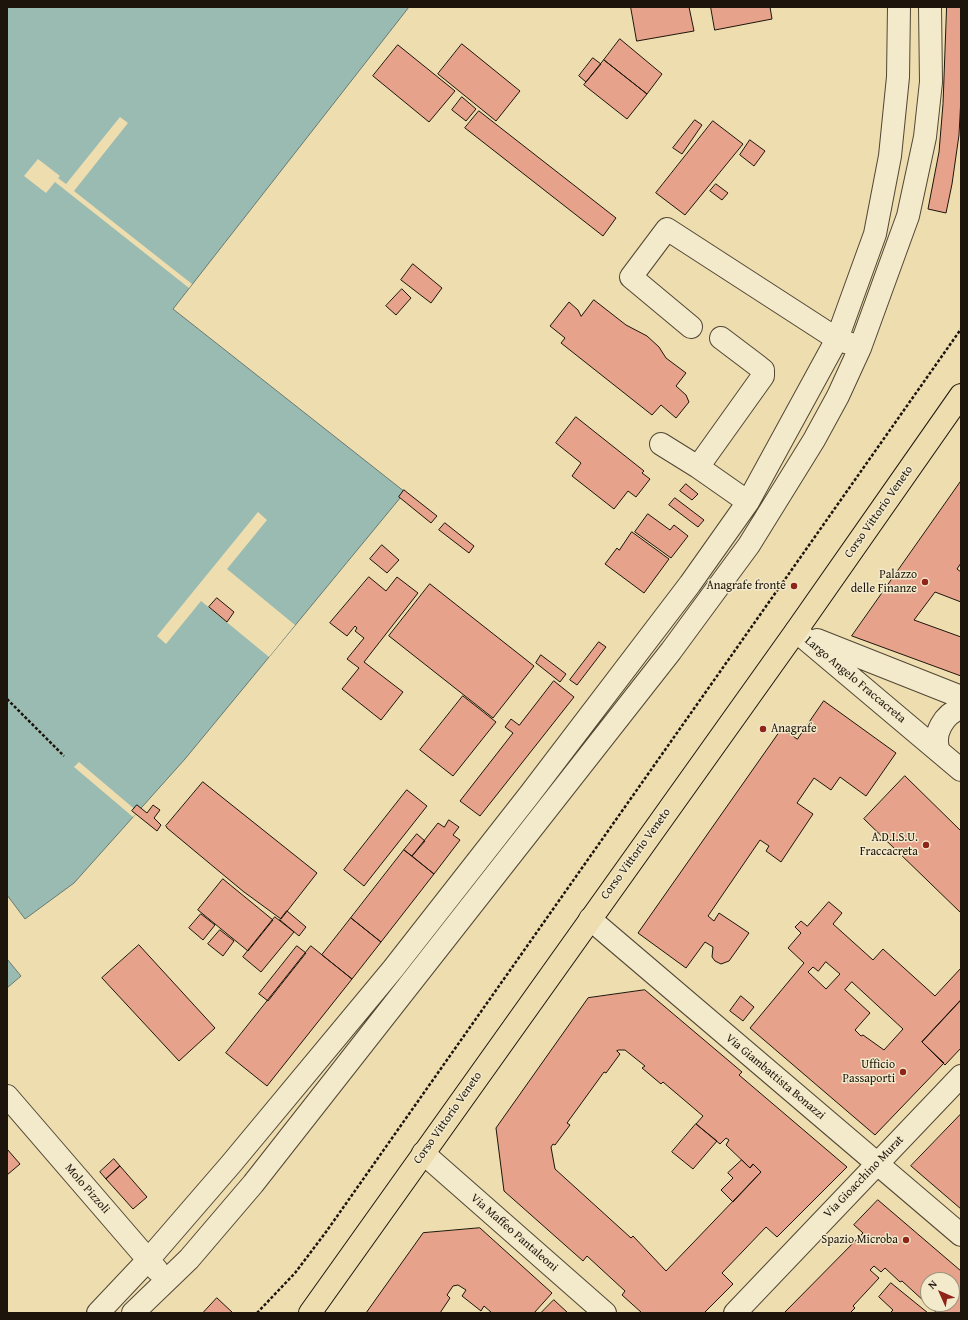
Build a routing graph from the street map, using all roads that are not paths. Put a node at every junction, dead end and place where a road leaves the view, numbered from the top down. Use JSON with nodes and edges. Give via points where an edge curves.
{"nodes":[{"id":1,"x":899,"y":7,"type":"edge"},
{"id":2,"x":930,"y":7,"type":"edge"},
{"id":3,"x":691,"y":327,"type":"dead end"},
{"id":4,"x":721,"y":338,"type":"dead end"},
{"id":5,"x":837,"y":339,"type":"junction"},
{"id":6,"x":860,"y":348,"type":"junction"},
{"id":7,"x":961,"y":395,"type":"edge"},
{"id":8,"x":661,"y":444,"type":"dead end"},
{"id":9,"x":698,"y":467,"type":"junction"},
{"id":10,"x":748,"y":502,"type":"junction"},
{"id":11,"x":796,"y":631,"type":"junction"},
{"id":12,"x":961,"y":697,"type":"edge"},
{"id":13,"x":961,"y":708,"type":"edge"},
{"id":14,"x":939,"y":751,"type":"junction"},
{"id":15,"x":961,"y":770,"type":"edge"},
{"id":16,"x":590,"y":919,"type":"junction"},
{"id":17,"x":961,"y":1076,"type":"edge"},
{"id":18,"x":7,"y":1096,"type":"edge"},
{"id":19,"x":423,"y":1152,"type":"junction"},
{"id":20,"x":877,"y":1163,"type":"junction"},
{"id":21,"x":961,"y":1235,"type":"edge"},
{"id":22,"x":148,"y":1260,"type":"junction"},
{"id":23,"x":166,"y":1282,"type":"junction"},
{"id":24,"x":98,"y":1313,"type":"edge"},
{"id":25,"x":134,"y":1313,"type":"edge"},
{"id":26,"x":310,"y":1313,"type":"edge"},
{"id":27,"x":605,"y":1313,"type":"edge"},
{"id":28,"x":735,"y":1313,"type":"edge"}],
"edges":[{"from":1,"to":5,"type":"street","via":[[898,77],[890,156],[876,234]]},
{"from":2,"to":6,"type":"street","via":[[932,39],[926,137],[908,216]]},
{"from":3,"to":5,"type":"street","via":[[631,277],[667,229]]},
{"from":4,"to":9,"type":"street","via":[[763,370],[763,376]]},
{"from":5,"to":6,"type":"street"},
{"from":5,"to":10,"type":"street"},
{"from":6,"to":23,"type":"street","via":[[818,434],[783,492],[749,545],[671,651],[253,1184]]},
{"from":7,"to":11,"type":"main road","name":"Corso Vittorio Veneto"},
{"from":8,"to":9,"type":"street"},
{"from":9,"to":10,"type":"street"},
{"from":10,"to":22,"type":"street","via":[[656,629],[393,969],[232,1164]]},
{"from":11,"to":12,"type":"street","name":"Largo Angelo Fraccacreta"},
{"from":11,"to":14,"type":"street","name":"Largo Angelo Fraccacreta"},
{"from":11,"to":16,"type":"main road","name":"Corso Vittorio Veneto"},
{"from":13,"to":14,"type":"street","via":[[950,714],[937,733],[936,743]]},
{"from":14,"to":15,"type":"street","name":"Largo Angelo Fraccacreta"},
{"from":16,"to":19,"type":"main road","name":"Corso Vittorio Veneto"},
{"from":16,"to":20,"type":"street","name":"Via Giambattista Bonazzi"},
{"from":17,"to":20,"type":"street","name":"Via Gioacchino Murat"},
{"from":18,"to":22,"type":"street","name":"Molo Pizzoli"},
{"from":19,"to":26,"type":"main road","name":"Corso Vittorio Veneto"},
{"from":19,"to":27,"type":"street","name":"Via Maffeo Pantaleoni"},
{"from":20,"to":21,"type":"street","name":"Via Giambattista Bonazzi"},
{"from":20,"to":28,"type":"street","name":"Via Gioacchino Murat"},
{"from":22,"to":23,"type":"street","name":"Molo Pizzoli"},
{"from":22,"to":24,"type":"street"},
{"from":23,"to":25,"type":"street"}]}
